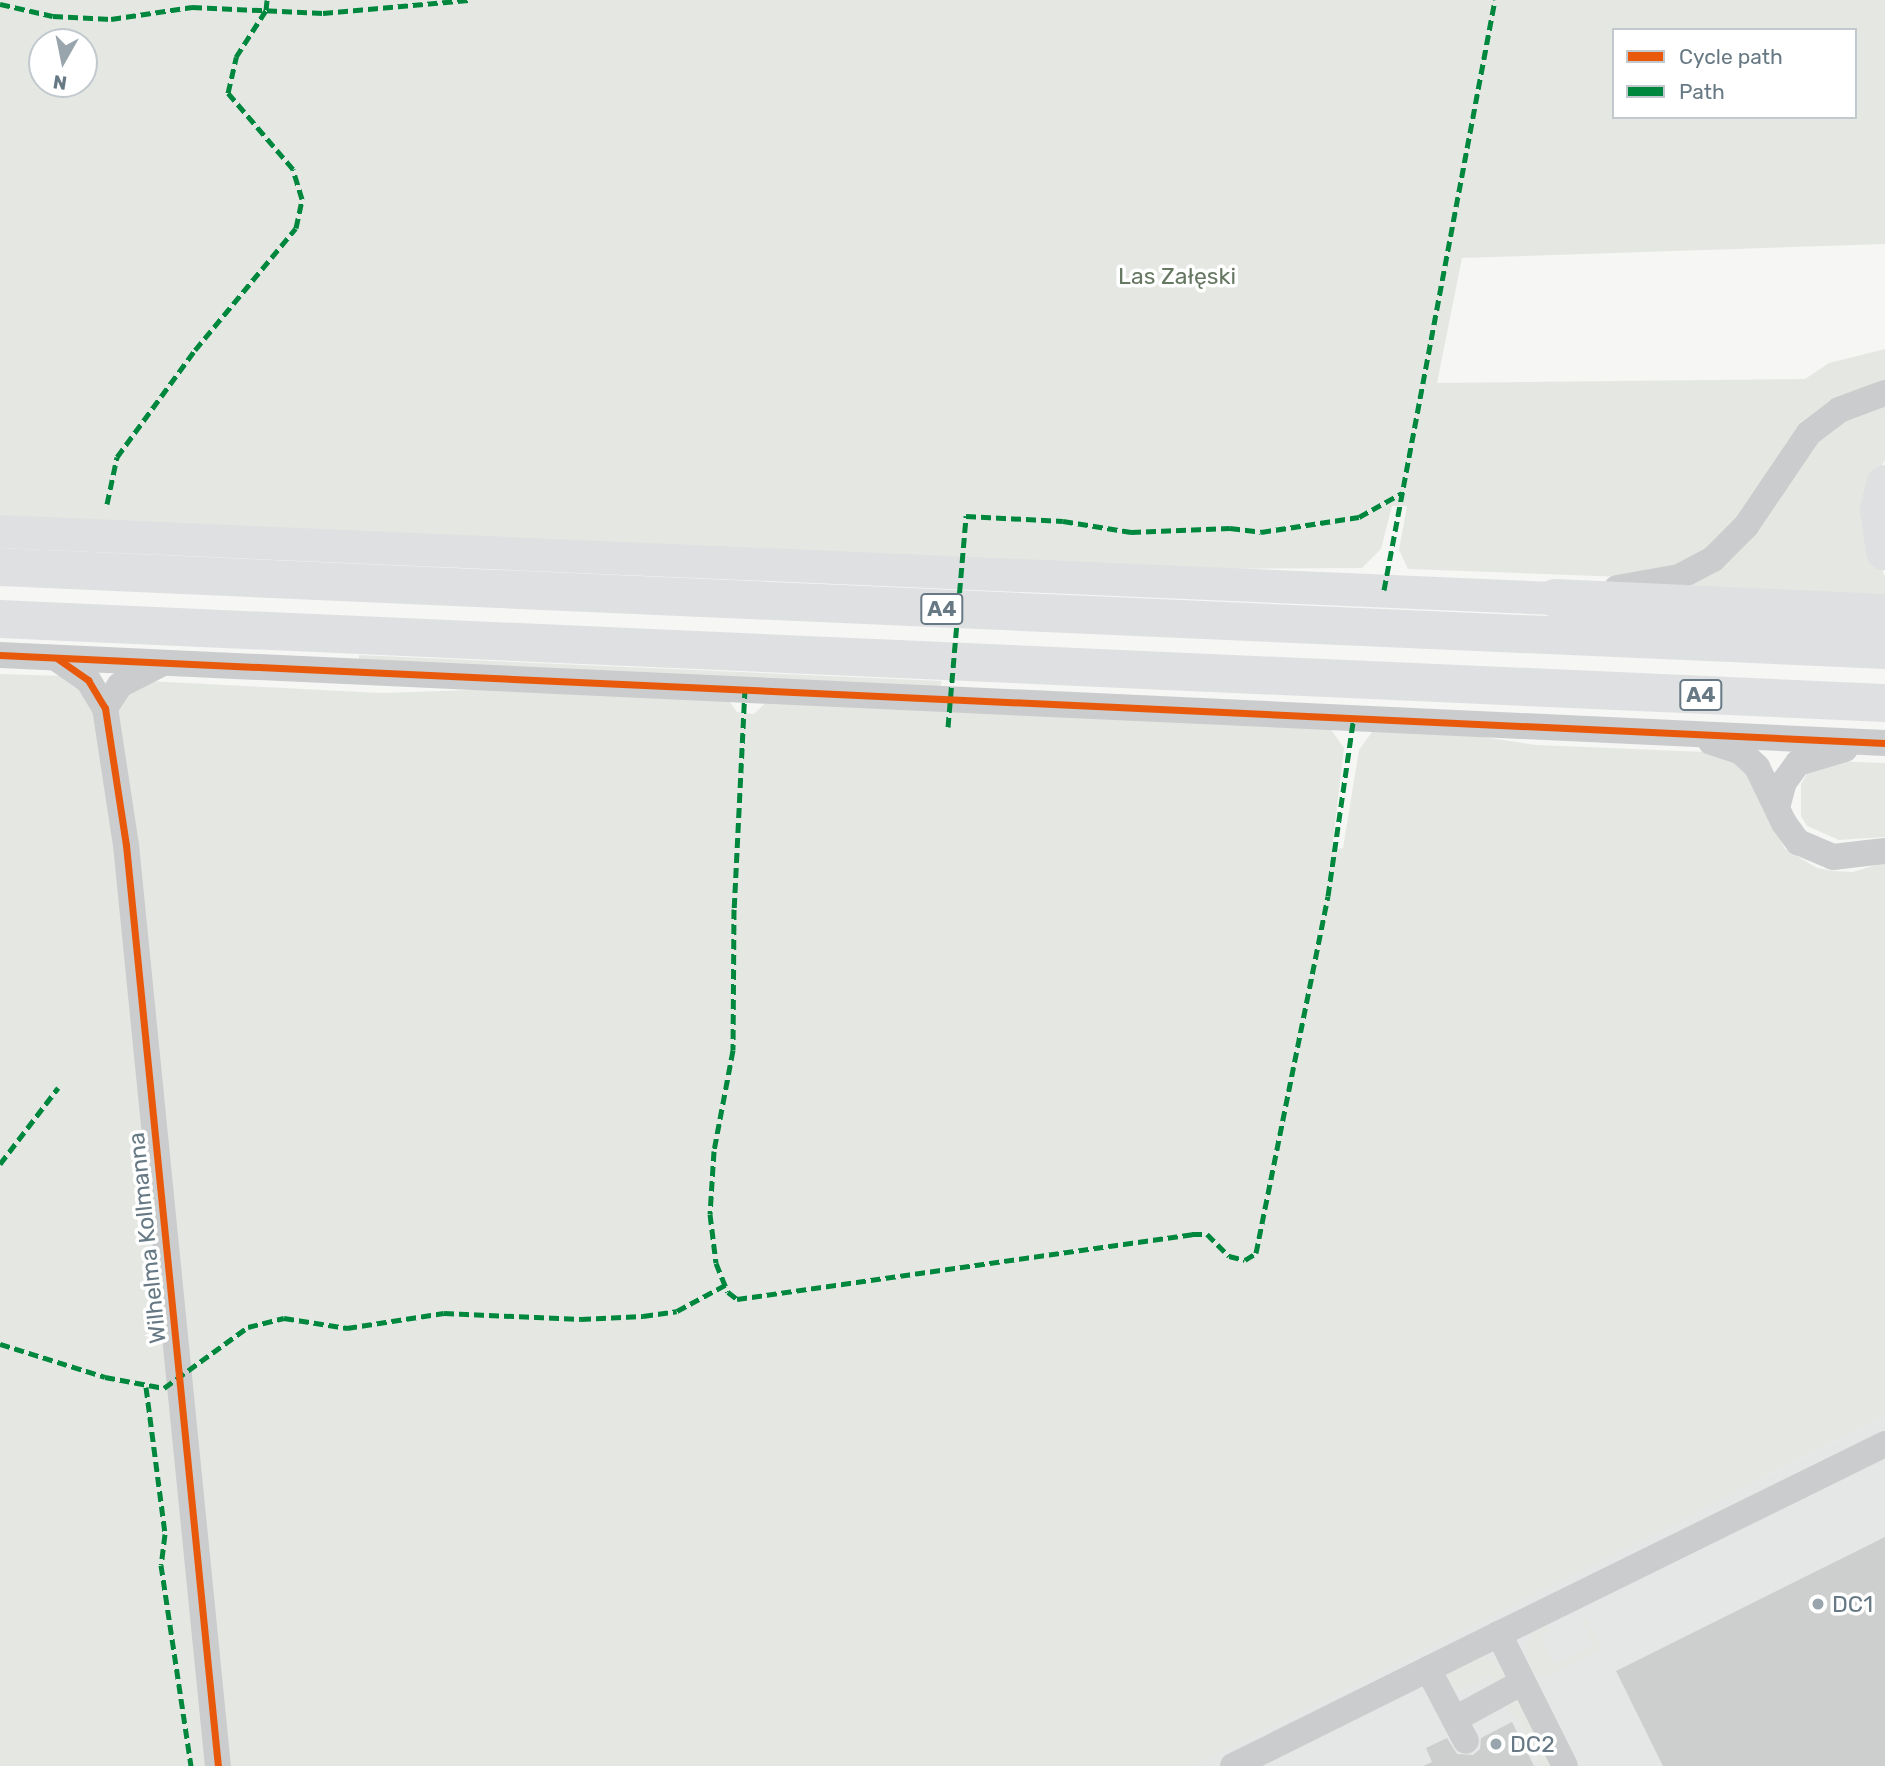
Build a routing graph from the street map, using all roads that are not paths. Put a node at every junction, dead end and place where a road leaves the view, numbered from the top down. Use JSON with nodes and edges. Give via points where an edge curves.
{"nodes":[{"id":1,"x":1885,"y":393,"type":"edge"},
{"id":2,"x":1885,"y":484,"type":"edge"},
{"id":3,"x":0,"y":531,"type":"edge"},
{"id":4,"x":1885,"y":552,"type":"edge"},
{"id":5,"x":0,"y":567,"type":"edge"},
{"id":6,"x":1555,"y":598,"type":"junction"},
{"id":7,"x":1885,"y":613,"type":"edge"},
{"id":8,"x":0,"y":619,"type":"edge"},
{"id":9,"x":1885,"y":650,"type":"edge"},
{"id":10,"x":0,"y":655,"type":"edge"},
{"id":11,"x":56,"y":658,"type":"junction"},
{"id":12,"x":167,"y":662,"type":"junction"},
{"id":13,"x":1885,"y":703,"type":"edge"},
{"id":14,"x":105,"y":708,"type":"junction"},
{"id":15,"x":1683,"y":733,"type":"junction"},
{"id":16,"x":1881,"y":743,"type":"edge"},
{"id":17,"x":1778,"y":804,"type":"junction"},
{"id":18,"x":1885,"y":851,"type":"edge"},
{"id":19,"x":1885,"y":1444,"type":"edge"},
{"id":20,"x":1499,"y":1634,"type":"junction"},
{"id":21,"x":1429,"y":1670,"type":"junction"},
{"id":22,"x":1523,"y":1682,"type":"junction"},
{"id":23,"x":218,"y":1766,"type":"edge"},
{"id":24,"x":1234,"y":1766,"type":"edge"},
{"id":25,"x":1565,"y":1766,"type":"edge"}],
"edges":[{"from":1,"to":6,"type":"street","via":[[1839,410],[1809,433],[1746,526],[1703,566],[1657,583]]},
{"from":2,"to":4,"type":"highway","via":[[1879,510]]},
{"from":3,"to":6,"type":"main road"},
{"from":5,"to":9,"type":"highway","number":"A4"},
{"from":6,"to":7,"type":"highway"},
{"from":8,"to":13,"type":"highway","number":"A4"},
{"from":10,"to":11,"type":"street"},
{"from":11,"to":12,"type":"street"},
{"from":11,"to":14,"type":"street","via":[[88,680]]},
{"from":12,"to":14,"type":"street","via":[[120,685]]},
{"from":12,"to":15,"type":"street"},
{"from":14,"to":23,"type":"street","name":"Wilhelma Kollmanna","via":[[131,884]]},
{"from":15,"to":16,"type":"street"},
{"from":15,"to":17,"type":"street","via":[[1741,752],[1757,767]]},
{"from":16,"to":17,"type":"street","via":[[1821,753],[1798,763],[1784,782]]},
{"from":17,"to":18,"type":"street","via":[[1784,823],[1798,842],[1819,855],[1849,859]]},
{"from":19,"to":20,"type":"street"},
{"from":20,"to":21,"type":"street"},
{"from":20,"to":22,"type":"street"},
{"from":21,"to":22,"type":"street","via":[[1460,1730]]},
{"from":21,"to":24,"type":"street"},
{"from":22,"to":25,"type":"street"}]}
